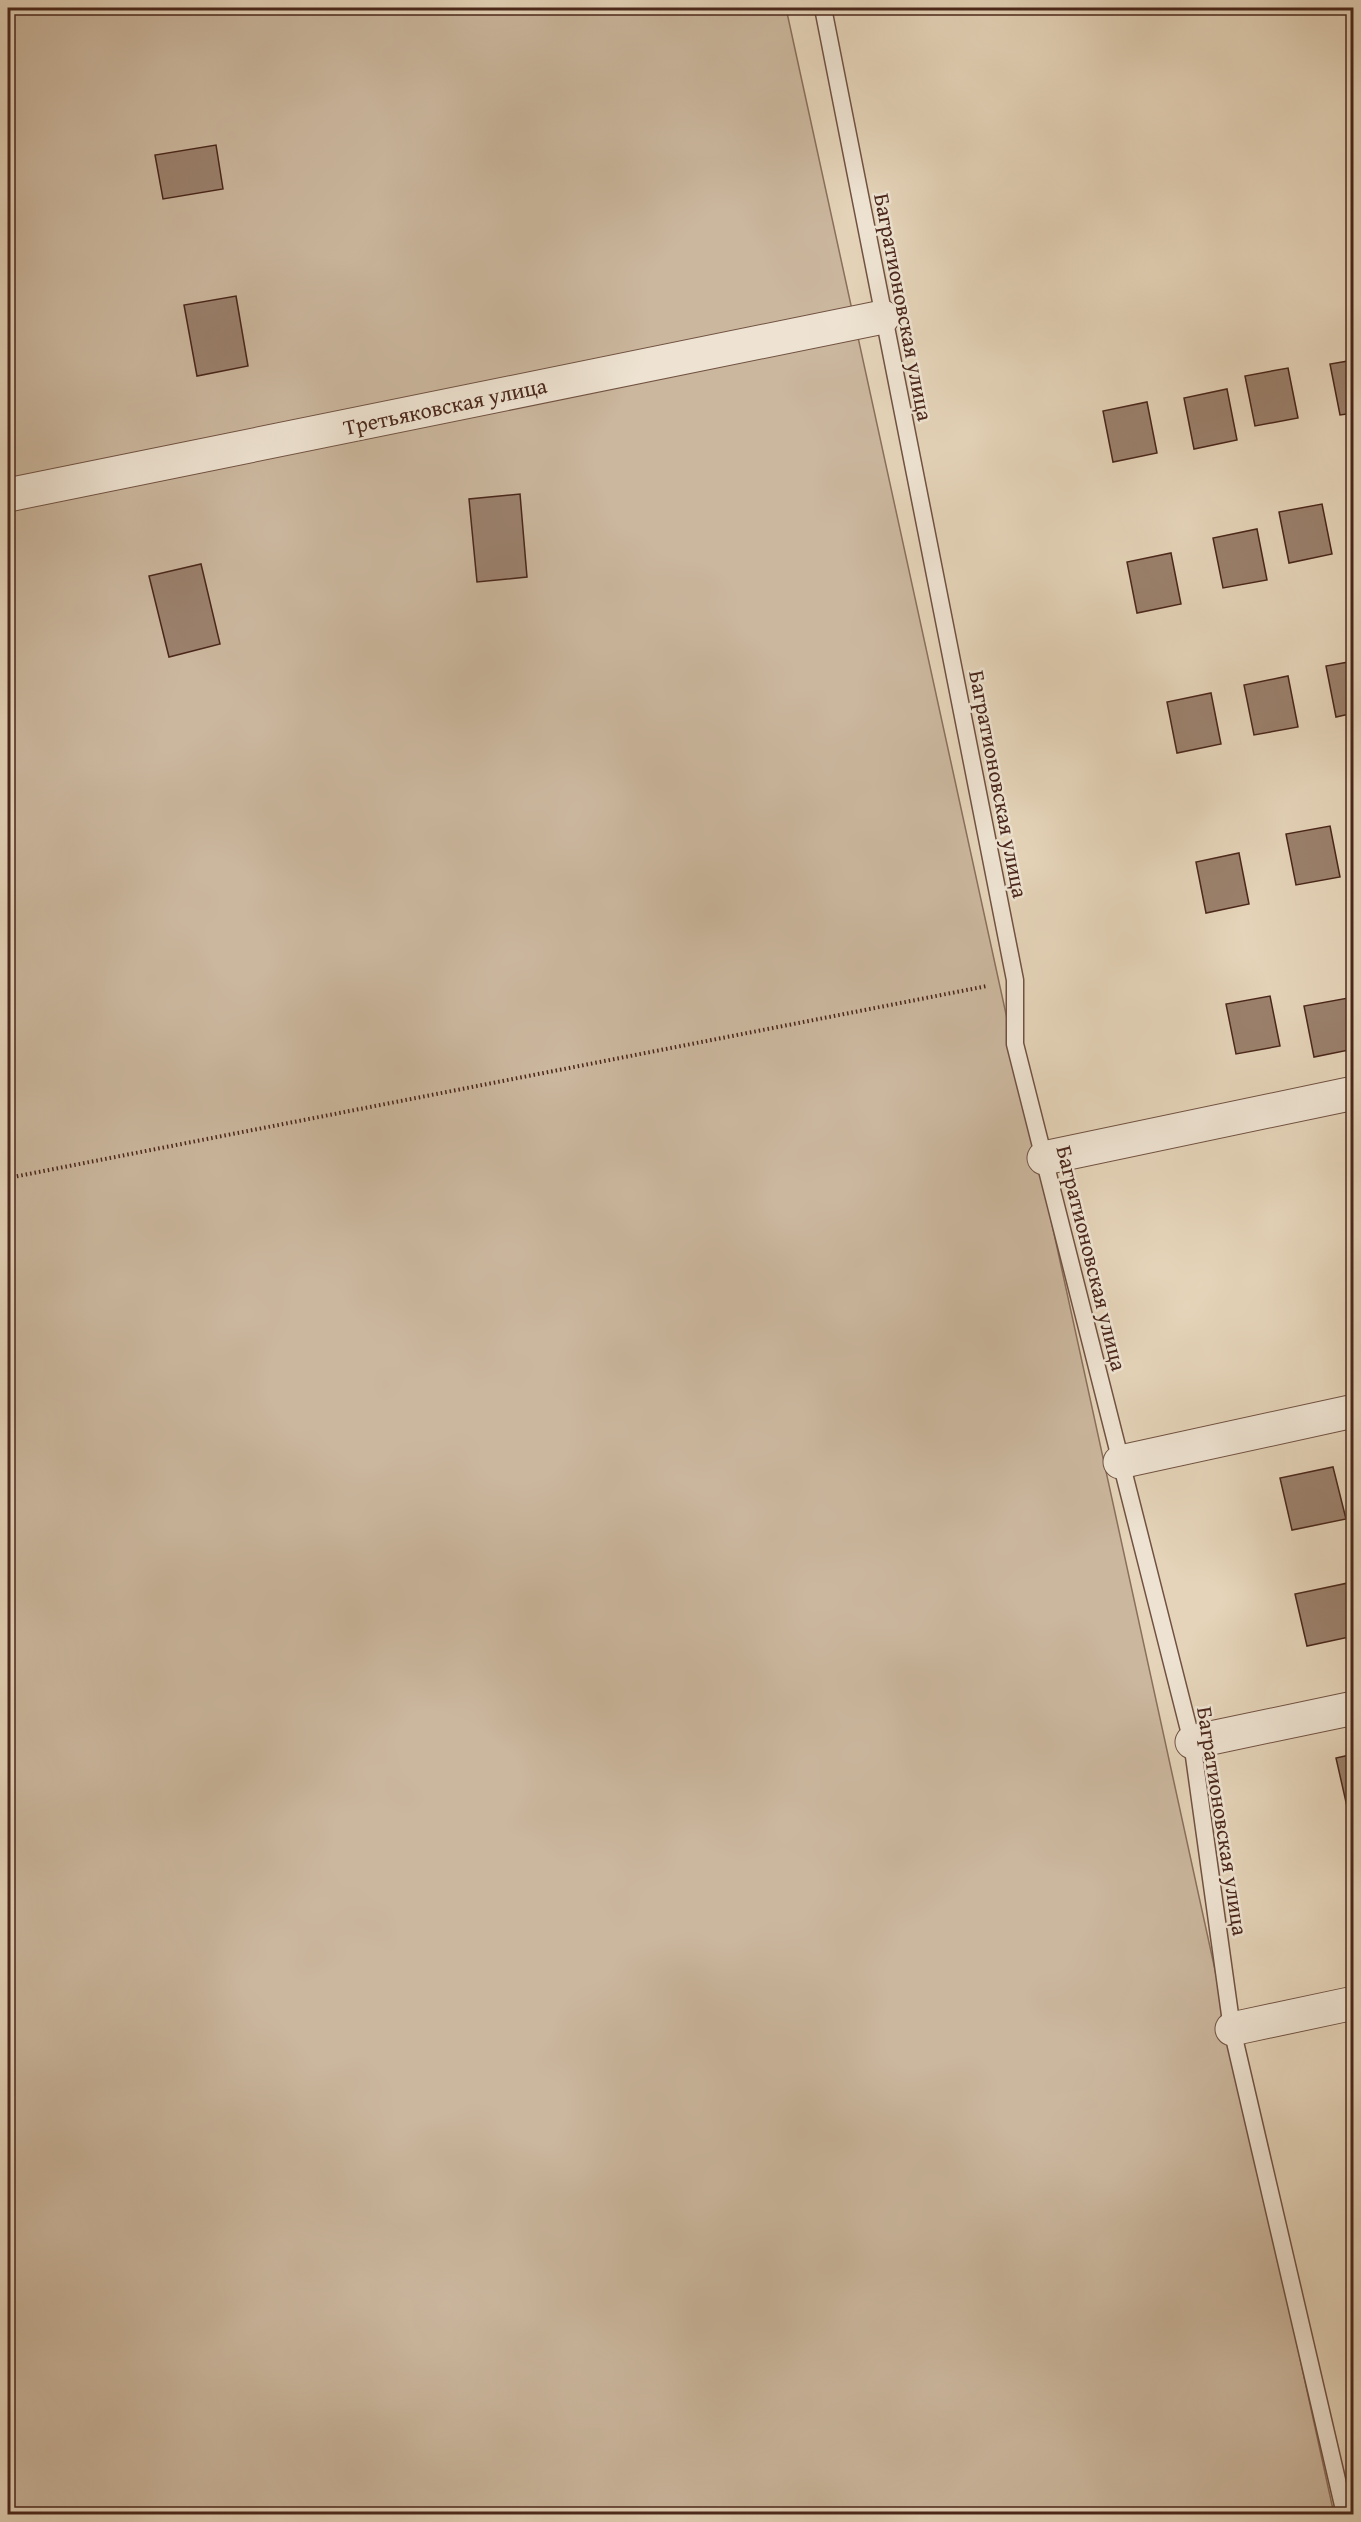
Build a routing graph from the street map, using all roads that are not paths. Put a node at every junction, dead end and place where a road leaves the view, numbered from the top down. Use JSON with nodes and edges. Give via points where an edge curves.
{"nodes":[{"id":1,"x":823,"y":8,"type":"edge"},
{"id":2,"x":883,"y":317,"type":"junction"},
{"id":3,"x":8,"y":495,"type":"edge"},
{"id":4,"x":1353,"y":1092,"type":"edge"},
{"id":5,"x":1044,"y":1158,"type":"junction"},
{"id":6,"x":1353,"y":1411,"type":"edge"},
{"id":7,"x":1120,"y":1462,"type":"junction"},
{"id":8,"x":1353,"y":1708,"type":"edge"},
{"id":9,"x":1192,"y":1742,"type":"junction"},
{"id":10,"x":1353,"y":2003,"type":"edge"},
{"id":11,"x":1232,"y":2029,"type":"junction"},
{"id":12,"x":1345,"y":2514,"type":"edge"}],
"edges":[{"from":1,"to":2,"type":"lane","name":"Багратионовская улица"},
{"from":2,"to":3,"type":"street","name":"Третьяковская улица"},
{"from":2,"to":5,"type":"lane","name":"Багратионовская улица","via":[[1015,980],[1015,1044]]},
{"from":4,"to":5,"type":"street"},
{"from":5,"to":7,"type":"lane","name":"Багратионовская улица"},
{"from":6,"to":7,"type":"street"},
{"from":7,"to":9,"type":"lane","name":"Багратионовская улица"},
{"from":8,"to":9,"type":"street"},
{"from":9,"to":11,"type":"lane","name":"Багратионовская улица"},
{"from":10,"to":11,"type":"street"},
{"from":11,"to":12,"type":"lane","name":"Багратионовская улица"}]}
